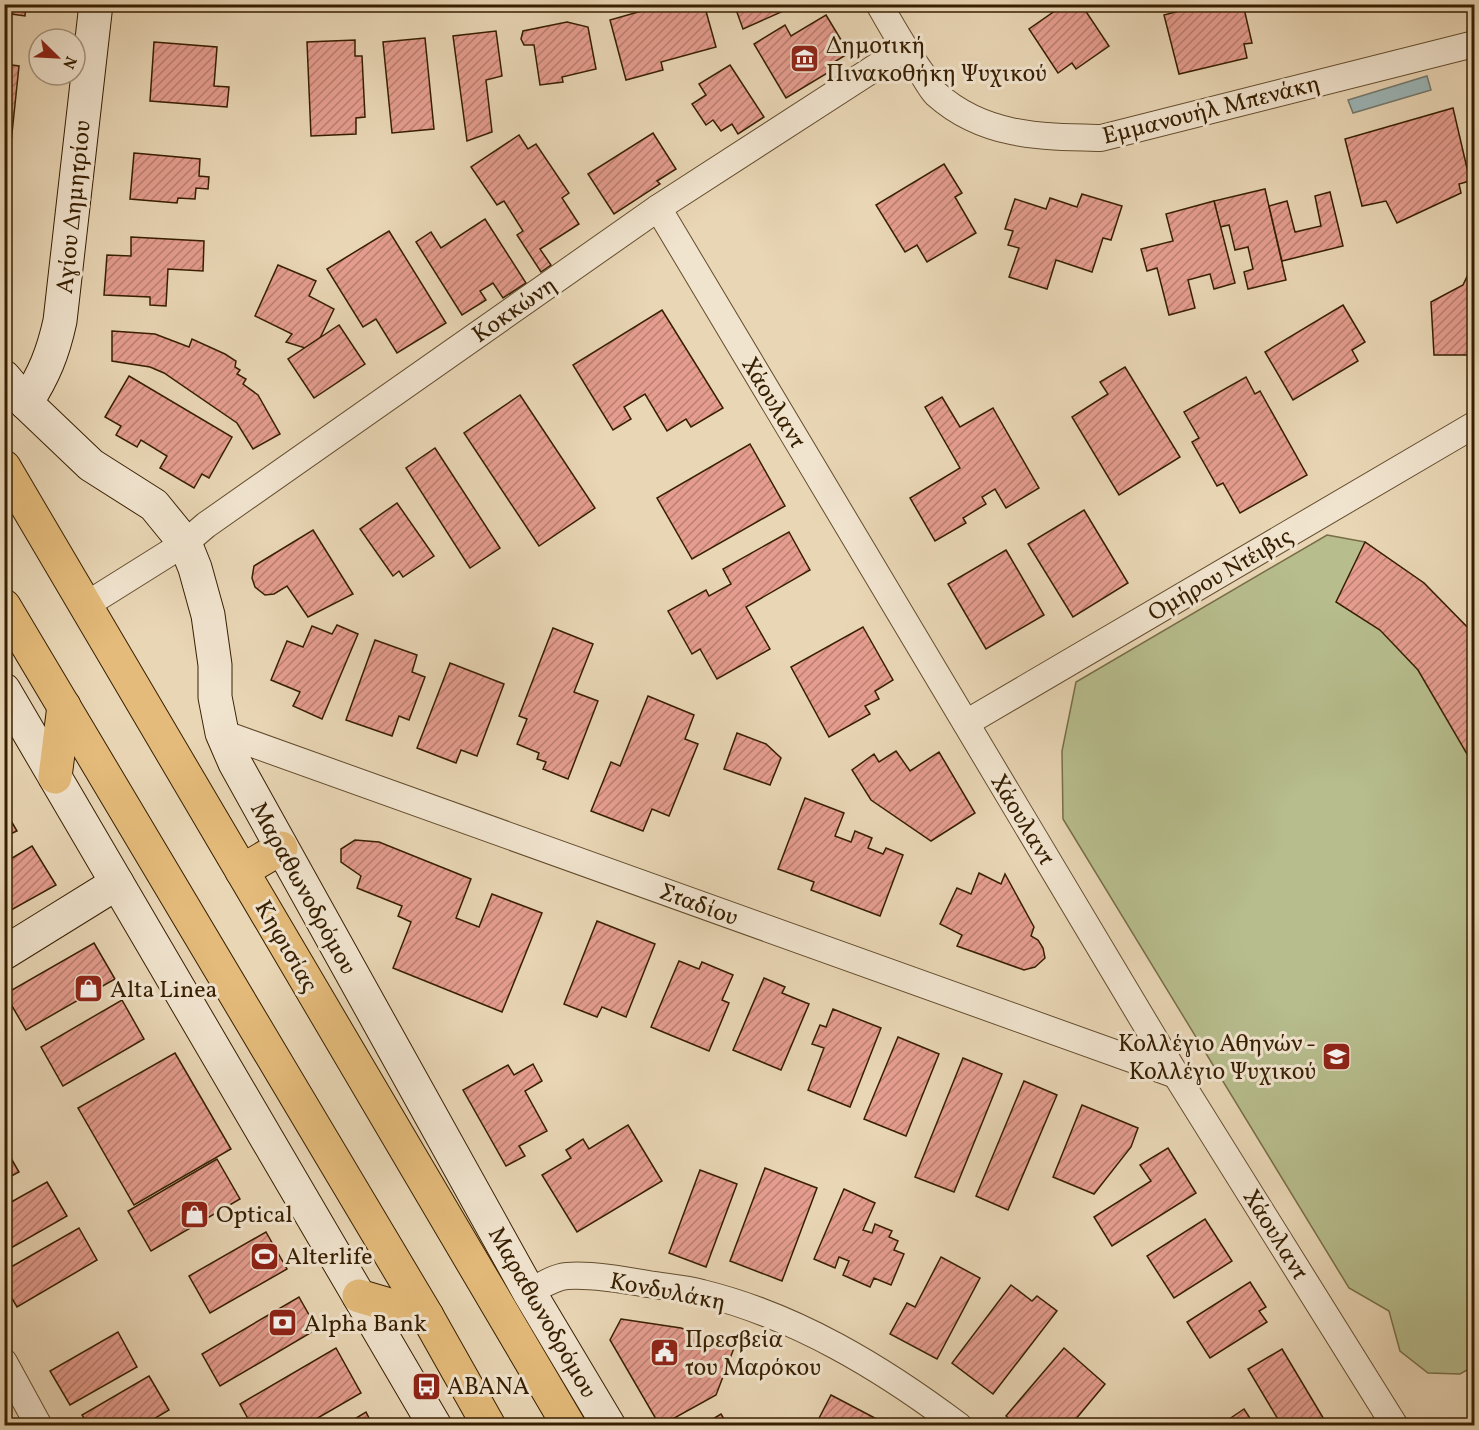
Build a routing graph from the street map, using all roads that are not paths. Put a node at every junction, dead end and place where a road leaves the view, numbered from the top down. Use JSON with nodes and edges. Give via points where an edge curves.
{"nodes":[{"id":1,"x":96,"y":4,"type":"edge"},
{"id":2,"x":879,"y":4,"type":"edge"},
{"id":3,"x":1474,"y":44,"type":"edge"},
{"id":4,"x":904,"y":50,"type":"junction"},
{"id":5,"x":658,"y":208,"type":"junction"},
{"id":6,"x":4,"y":377,"type":"edge"},
{"id":7,"x":26,"y":403,"type":"junction"},
{"id":8,"x":1474,"y":425,"type":"edge"},
{"id":9,"x":4,"y":467,"type":"edge"},
{"id":10,"x":185,"y":543,"type":"junction"},
{"id":11,"x":86,"y":605,"type":"junction"},
{"id":12,"x":4,"y":606,"type":"edge"},
{"id":13,"x":4,"y":690,"type":"edge"},
{"id":14,"x":64,"y":706,"type":"junction"},
{"id":15,"x":966,"y":723,"type":"junction"},
{"id":16,"x":222,"y":733,"type":"junction"},
{"id":17,"x":56,"y":777,"type":"junction"},
{"id":18,"x":281,"y":848,"type":"junction"},
{"id":19,"x":242,"y":871,"type":"junction"},
{"id":20,"x":117,"y":883,"type":"junction"},
{"id":21,"x":4,"y":953,"type":"edge"},
{"id":22,"x":1176,"y":1075,"type":"junction"},
{"id":23,"x":529,"y":1292,"type":"junction"},
{"id":24,"x":359,"y":1296,"type":"junction"},
{"id":25,"x":427,"y":1316,"type":"junction"},
{"id":26,"x":4,"y":1362,"type":"edge"},
{"id":27,"x":39,"y":1425,"type":"edge"},
{"id":28,"x":435,"y":1425,"type":"edge"},
{"id":29,"x":489,"y":1425,"type":"edge"},
{"id":30,"x":569,"y":1425,"type":"edge"},
{"id":31,"x":609,"y":1425,"type":"edge"},
{"id":32,"x":958,"y":1425,"type":"edge"},
{"id":33,"x":1395,"y":1425,"type":"edge"}],
"edges":[{"from":1,"to":7,"type":"street","name":"Αγίου Δημητρίου","via":[[60,321],[54,351]]},
{"from":2,"to":4,"type":"street"},
{"from":3,"to":4,"type":"street","name":"Εμμανουήλ Μπενάκη","via":[[1101,138],[1044,137],[1005,131],[970,118],[936,93]]},
{"from":4,"to":5,"type":"street","name":"Κοκκώνη"},
{"from":5,"to":10,"type":"street","name":"Κοκκώνη"},
{"from":5,"to":15,"type":"street","name":"Χάουλαντ"},
{"from":6,"to":7,"type":"street","name":"Μαραθωνοδρόμου"},
{"from":7,"to":10,"type":"street","name":"Μαραθωνοδρόμου","via":[[91,465],[154,506]]},
{"from":8,"to":15,"type":"street","name":"Ομήρου Ντέιβις"},
{"from":9,"to":11,"type":"main road","name":"Κηφισίας"},
{"from":10,"to":11,"type":"street","name":"Κοκκώνη"},
{"from":10,"to":16,"type":"street","name":"Μαραθωνοδρόμου","via":[[208,615]]},
{"from":11,"to":19,"type":"main road","name":"Κηφισίας"},
{"from":12,"to":14,"type":"main road"},
{"from":13,"to":17,"type":"street"},
{"from":14,"to":17,"type":"main road"},
{"from":14,"to":25,"type":"main road"},
{"from":15,"to":22,"type":"street","name":"Χάουλαντ"},
{"from":16,"to":18,"type":"street","name":"Μαραθωνοδρόμου"},
{"from":16,"to":22,"type":"street","name":"Σταδίου"},
{"from":17,"to":20,"type":"street"},
{"from":18,"to":19,"type":"main road"},
{"from":18,"to":23,"type":"street","name":"Μαραθωνοδρόμου"},
{"from":19,"to":30,"type":"main road","name":"Κηφισίας"},
{"from":20,"to":21,"type":"street"},
{"from":20,"to":24,"type":"street"},
{"from":22,"to":33,"type":"street","name":"Χάουλαντ"},
{"from":23,"to":31,"type":"street","name":"Μαραθωνοδρόμου"},
{"from":23,"to":32,"type":"street","name":"Κονδυλάκη","via":[[566,1276],[623,1280],[702,1293],[772,1316],[844,1350],[909,1388]]},
{"from":24,"to":25,"type":"main road"},
{"from":24,"to":28,"type":"street"},
{"from":25,"to":29,"type":"main road"},
{"from":26,"to":27,"type":"street"}]}
